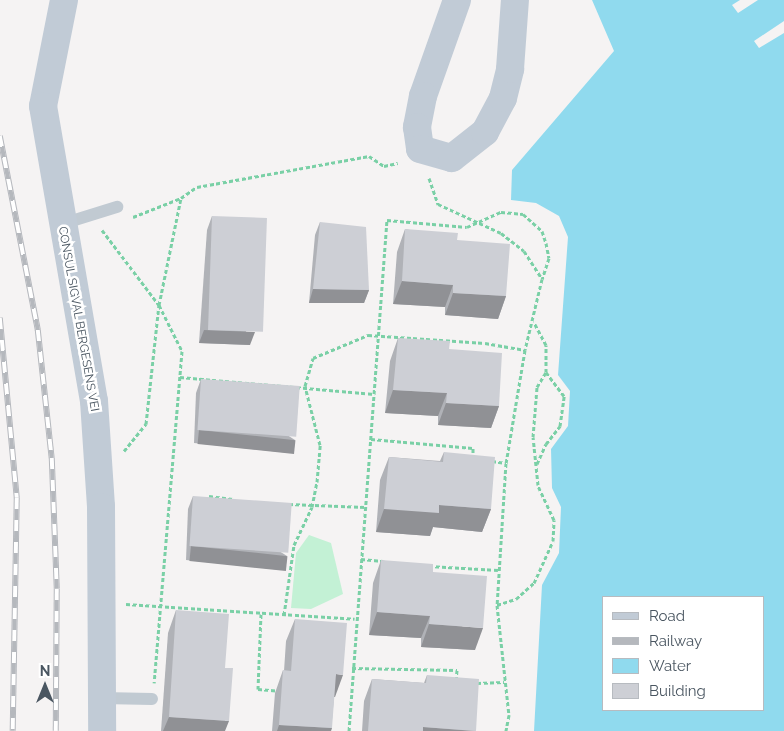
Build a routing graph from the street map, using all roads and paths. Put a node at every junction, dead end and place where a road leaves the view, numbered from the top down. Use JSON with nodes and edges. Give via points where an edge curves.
{"nodes":[{"id":1,"x":64,"y":0,"type":"edge"},
{"id":2,"x":456,"y":0,"type":"edge"},
{"id":3,"x":515,"y":0,"type":"edge"},
{"id":4,"x":411,"y":155,"type":"junction"},
{"id":5,"x":181,"y":198,"type":"junction"},
{"id":6,"x":118,"y":207,"type":"dead end"},
{"id":7,"x":128,"y":219,"type":"dead end"},
{"id":8,"x":75,"y":220,"type":"junction"},
{"id":9,"x":478,"y":223,"type":"junction"},
{"id":10,"x":111,"y":226,"type":"dead end"},
{"id":11,"x":102,"y":230,"type":"junction"},
{"id":12,"x":542,"y":279,"type":"junction"},
{"id":13,"x":159,"y":305,"type":"junction"},
{"id":14,"x":534,"y":322,"type":"junction"},
{"id":15,"x":379,"y":336,"type":"junction"},
{"id":16,"x":525,"y":350,"type":"junction"},
{"id":17,"x":546,"y":372,"type":"junction"},
{"id":18,"x":180,"y":377,"type":"junction"},
{"id":19,"x":305,"y":386,"type":"junction"},
{"id":20,"x":374,"y":394,"type":"junction"},
{"id":21,"x":371,"y":439,"type":"junction"},
{"id":22,"x":123,"y":452,"type":"dead end"},
{"id":23,"x":506,"y":463,"type":"junction"},
{"id":24,"x":537,"y":464,"type":"junction"},
{"id":25,"x":209,"y":496,"type":"edge"},
{"id":26,"x":237,"y":499,"type":"edge"},
{"id":27,"x":284,"y":504,"type":"edge"},
{"id":28,"x":312,"y":506,"type":"junction"},
{"id":29,"x":365,"y":507,"type":"junction"},
{"id":30,"x":361,"y":558,"type":"junction"},
{"id":31,"x":390,"y":562,"type":"edge"},
{"id":32,"x":419,"y":565,"type":"edge"},
{"id":33,"x":498,"y":570,"type":"junction"},
{"id":34,"x":122,"y":604,"type":"dead end"},
{"id":35,"x":497,"y":605,"type":"junction"},
{"id":36,"x":160,"y":606,"type":"junction"},
{"id":37,"x":261,"y":614,"type":"junction"},
{"id":38,"x":284,"y":615,"type":"junction"},
{"id":39,"x":355,"y":619,"type":"junction"},
{"id":40,"x":352,"y":668,"type":"junction"},
{"id":41,"x":463,"y":682,"type":"edge"},
{"id":42,"x":470,"y":682,"type":"edge"},
{"id":43,"x":504,"y":682,"type":"junction"},
{"id":44,"x":280,"y":691,"type":"edge"},
{"id":45,"x":102,"y":698,"type":"junction"},
{"id":46,"x":152,"y":699,"type":"joint"},
{"id":47,"x":102,"y":731,"type":"edge"},
{"id":48,"x":348,"y":731,"type":"edge"},
{"id":49,"x":506,"y":731,"type":"edge"}],
"edges":[{"from":1,"to":8,"type":"street","name":"CONSUL SIGVAL BERGESENS VEI","via":[[43,106]]},
{"from":2,"to":4,"type":"street","via":[[434,65]]},
{"from":3,"to":4,"type":"street","via":[[510,69],[503,98],[485,132],[452,158]]},
{"from":4,"to":5,"type":"path","via":[[384,166],[369,156],[197,187]]},
{"from":4,"to":9,"type":"path","via":[[438,204]]},
{"from":5,"to":7,"type":"path"},
{"from":5,"to":13,"type":"path"},
{"from":6,"to":8,"type":"lane"},
{"from":8,"to":11,"type":"path","via":[[94,240]]},
{"from":8,"to":45,"type":"street","name":"CONSUL SIGVAL BERGESENS VEI","via":[[102,506]]},
{"from":9,"to":12,"type":"path","via":[[501,233],[524,251]]},
{"from":9,"to":12,"type":"path","via":[[500,212],[523,214],[534,222],[542,231],[548,258]]},
{"from":9,"to":15,"type":"path","via":[[467,227],[387,220]]},
{"from":10,"to":11,"type":"path"},
{"from":11,"to":13,"type":"path"},
{"from":12,"to":14,"type":"path"},
{"from":13,"to":18,"type":"path","via":[[182,351]]},
{"from":13,"to":22,"type":"path","via":[[146,424]]},
{"from":14,"to":16,"type":"path"},
{"from":14,"to":17,"type":"path","via":[[546,345]]},
{"from":15,"to":16,"type":"path","via":[[485,343]]},
{"from":15,"to":19,"type":"path","via":[[368,335],[313,358]]},
{"from":15,"to":20,"type":"path"},
{"from":16,"to":23,"type":"path"},
{"from":17,"to":24,"type":"path","via":[[537,387],[533,437]]},
{"from":17,"to":24,"type":"path","via":[[564,396],[560,426],[546,444]]},
{"from":18,"to":19,"type":"path"},
{"from":18,"to":36,"type":"path"},
{"from":19,"to":20,"type":"path"},
{"from":19,"to":28,"type":"path","via":[[320,445]]},
{"from":20,"to":21,"type":"path"},
{"from":21,"to":23,"type":"path","via":[[473,448],[473,460]]},
{"from":21,"to":29,"type":"path"},
{"from":23,"to":33,"type":"path"},
{"from":24,"to":35,"type":"path","via":[[538,486],[554,520],[553,542],[534,583],[516,599]]},
{"from":25,"to":26,"type":"path"},
{"from":27,"to":28,"type":"path"},
{"from":28,"to":29,"type":"path"},
{"from":28,"to":38,"type":"path","via":[[294,545]]},
{"from":29,"to":30,"type":"path"},
{"from":30,"to":31,"type":"path"},
{"from":30,"to":39,"type":"path"},
{"from":32,"to":33,"type":"path"},
{"from":33,"to":35,"type":"path"},
{"from":34,"to":36,"type":"path"},
{"from":35,"to":43,"type":"path"},
{"from":36,"to":37,"type":"path"},
{"from":36,"to":46,"type":"path"},
{"from":37,"to":38,"type":"path"},
{"from":37,"to":44,"type":"path","via":[[258,689]]},
{"from":38,"to":39,"type":"path"},
{"from":39,"to":40,"type":"path"},
{"from":40,"to":41,"type":"path","via":[[457,670],[456,682]]},
{"from":40,"to":48,"type":"path"},
{"from":42,"to":43,"type":"path"},
{"from":43,"to":49,"type":"path","via":[[509,714]]},
{"from":45,"to":46,"type":"lane"},
{"from":45,"to":47,"type":"street","name":"CONSUL SIGVAL BERGESENS VEI"}]}
